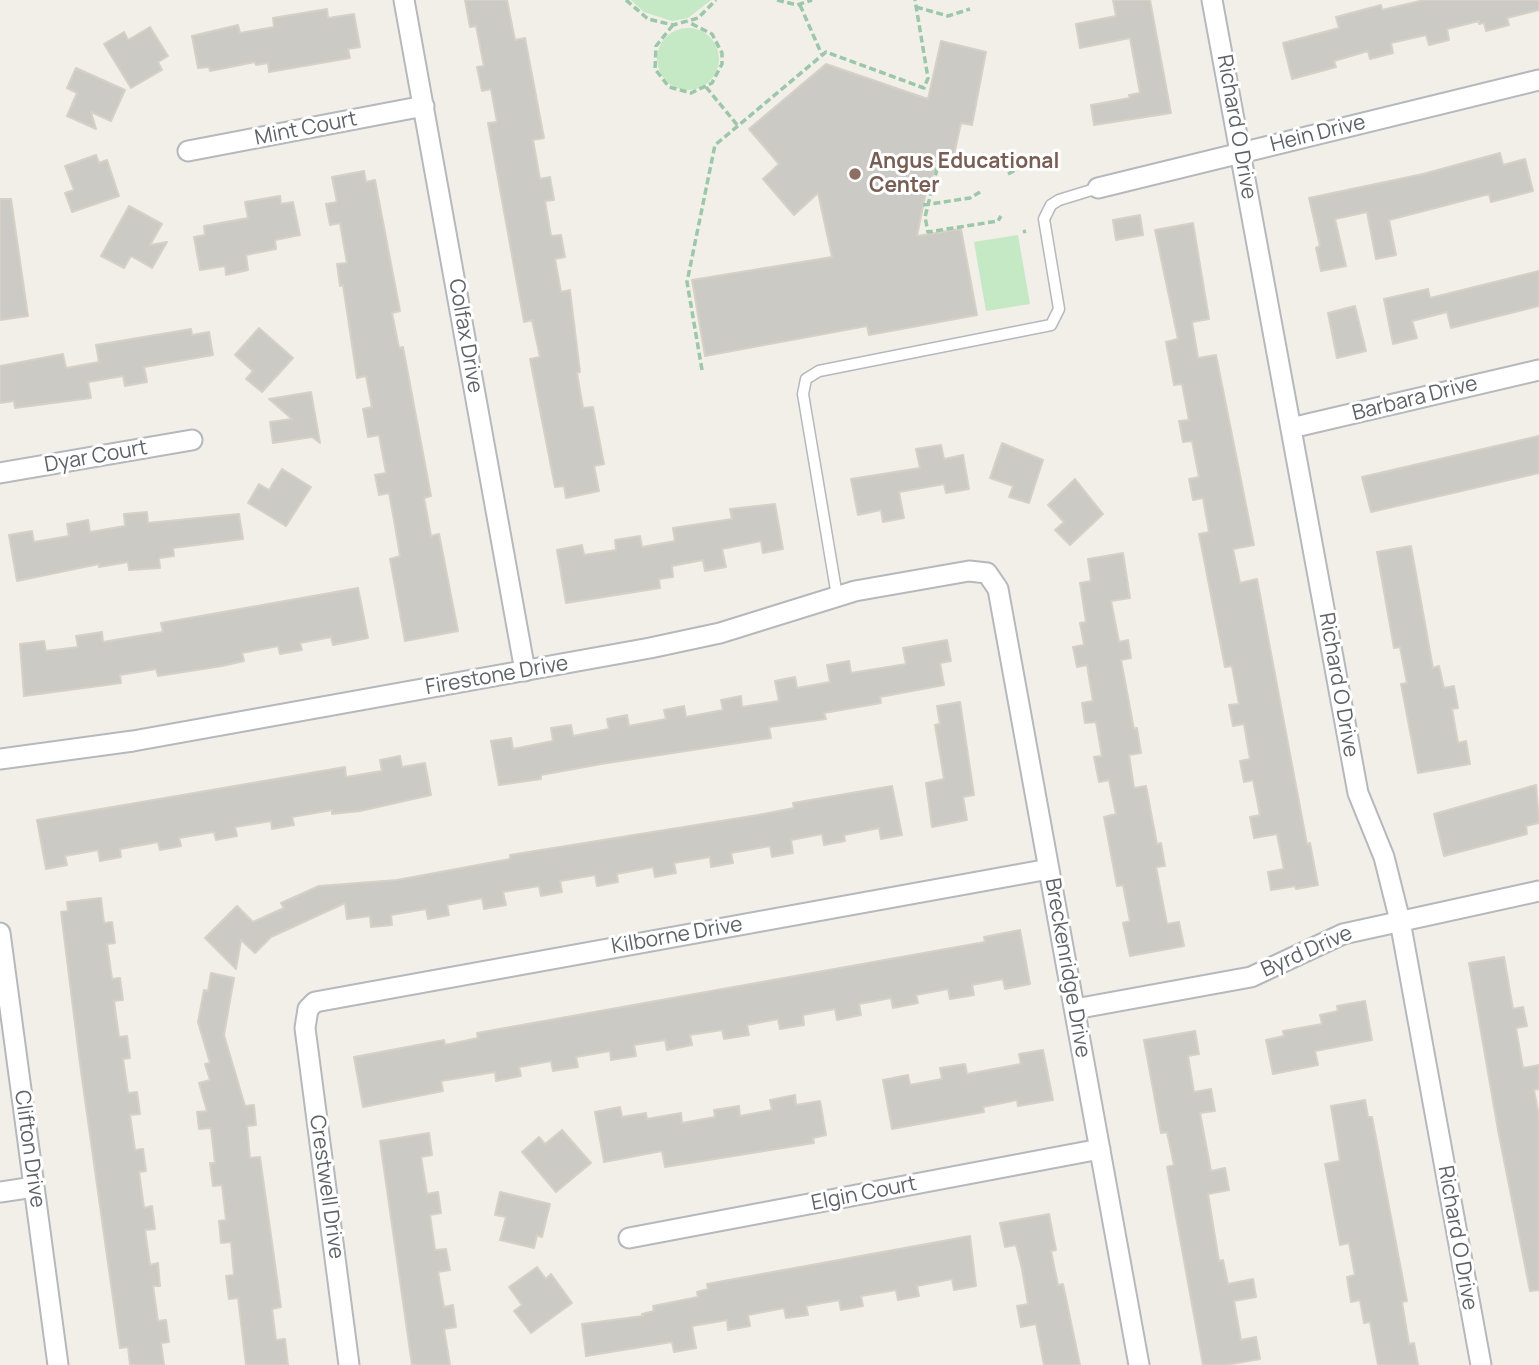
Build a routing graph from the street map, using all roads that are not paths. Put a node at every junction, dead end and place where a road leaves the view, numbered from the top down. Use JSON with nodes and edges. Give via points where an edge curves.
{"nodes":[{"id":1,"x":404,"y":0,"type":"edge"},
{"id":2,"x":1212,"y":0,"type":"edge"},
{"id":3,"x":1539,"y":80,"type":"edge"},
{"id":4,"x":424,"y":106,"type":"junction"},
{"id":5,"x":188,"y":151,"type":"dead end"},
{"id":6,"x":1240,"y":153,"type":"junction"},
{"id":7,"x":1098,"y":188,"type":"joint"},
{"id":8,"x":1539,"y":370,"type":"edge"},
{"id":9,"x":1291,"y":428,"type":"junction"},
{"id":10,"x":192,"y":440,"type":"dead end"},
{"id":11,"x":0,"y":473,"type":"edge"},
{"id":12,"x":987,"y":573,"type":"joint"},
{"id":13,"x":837,"y":596,"type":"junction"},
{"id":14,"x":525,"y":671,"type":"junction"},
{"id":15,"x":0,"y":759,"type":"edge"},
{"id":16,"x":1049,"y":869,"type":"junction"},
{"id":17,"x":1539,"y":891,"type":"edge"},
{"id":18,"x":1400,"y":921,"type":"junction"},
{"id":19,"x":0,"y":933,"type":"edge"},
{"id":20,"x":308,"y":1009,"type":"joint"},
{"id":21,"x":1075,"y":1009,"type":"junction"},
{"id":22,"x":1100,"y":1149,"type":"junction"},
{"id":23,"x":34,"y":1187,"type":"junction"},
{"id":24,"x":0,"y":1192,"type":"edge"},
{"id":25,"x":629,"y":1238,"type":"dead end"},
{"id":26,"x":58,"y":1365,"type":"edge"},
{"id":27,"x":349,"y":1365,"type":"edge"},
{"id":28,"x":1139,"y":1365,"type":"edge"},
{"id":29,"x":1481,"y":1365,"type":"edge"}],
"edges":[{"from":1,"to":4,"type":"street","name":"Colfax Drive"},
{"from":2,"to":6,"type":"street","name":"Richard O Drive"},
{"from":3,"to":6,"type":"street","name":"Hein Drive"},
{"from":4,"to":5,"type":"street","name":"Mint Court"},
{"from":4,"to":14,"type":"street","name":"Colfax Drive"},
{"from":6,"to":7,"type":"street","name":"Hein Drive"},
{"from":6,"to":9,"type":"street","name":"Richard O Drive"},
{"from":7,"to":13,"type":"lane","via":[[1070,194],[1046,212],[1044,227],[1059,309],[1051,325],[820,371],[806,379],[803,394]]},
{"from":8,"to":9,"type":"street","name":"Barbara Drive"},
{"from":9,"to":18,"type":"street","name":"Richard O Drive","via":[[1358,793],[1384,857]]},
{"from":10,"to":11,"type":"street","name":"Dyar Court"},
{"from":12,"to":13,"type":"street","name":"Firestone Drive","via":[[969,570]]},
{"from":12,"to":16,"type":"street","name":"Breckenridge Drive","via":[[998,589]]},
{"from":13,"to":14,"type":"street","name":"Firestone Drive","via":[[696,639]]},
{"from":14,"to":15,"type":"street","name":"Firestone Drive","via":[[158,737]]},
{"from":16,"to":20,"type":"street","name":"Kilborne Drive","via":[[326,999]]},
{"from":16,"to":21,"type":"street","name":"Breckenridge Drive"},
{"from":17,"to":18,"type":"street","name":"Byrd Drive"},
{"from":18,"to":21,"type":"street","name":"Byrd Drive","via":[[1343,934],[1251,977]]},
{"from":18,"to":29,"type":"street","name":"Richard O Drive"},
{"from":19,"to":23,"type":"street","name":"Clifton Drive"},
{"from":20,"to":27,"type":"street","name":"Crestwell Drive","via":[[305,1028]]},
{"from":21,"to":22,"type":"street","name":"Breckenridge Drive"},
{"from":22,"to":25,"type":"street","name":"Elgin Court"},
{"from":22,"to":28,"type":"street","name":"Breckenridge Drive"},
{"from":23,"to":24,"type":"street"},
{"from":23,"to":26,"type":"street","name":"Clifton Drive"}]}
